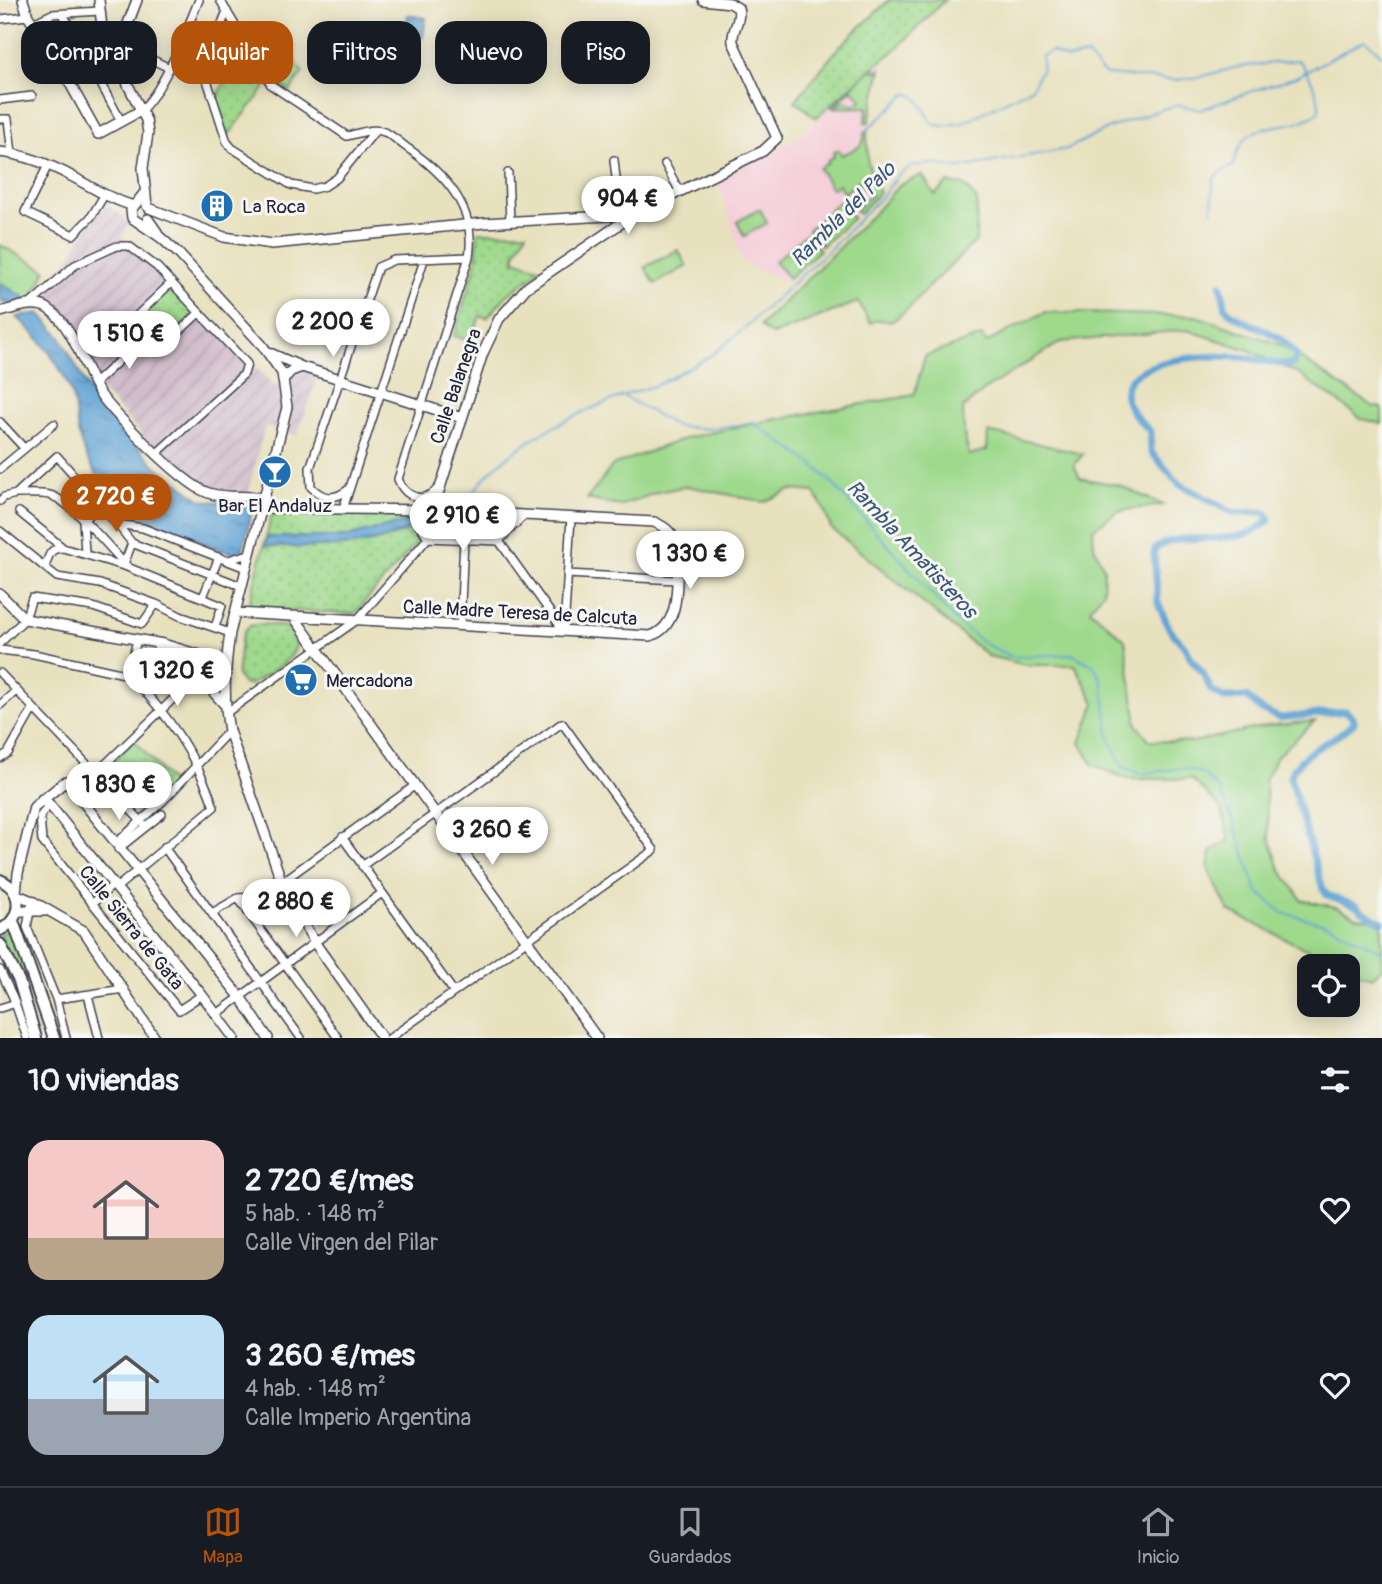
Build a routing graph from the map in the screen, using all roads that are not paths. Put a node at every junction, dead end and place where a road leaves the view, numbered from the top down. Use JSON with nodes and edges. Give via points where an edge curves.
{"nodes":[{"id":1,"x":23,"y":0,"type":"edge"},
{"id":2,"x":99,"y":0,"type":"edge"},
{"id":3,"x":137,"y":0,"type":"edge"},
{"id":4,"x":199,"y":0,"type":"edge"},
{"id":5,"x":219,"y":0,"type":"edge"},
{"id":6,"x":703,"y":0,"type":"edge"},
{"id":7,"x":227,"y":11,"type":"junction"},
{"id":8,"x":100,"y":12,"type":"junction"},
{"id":9,"x":63,"y":14,"type":"junction"},
{"id":10,"x":0,"y":19,"type":"edge"},
{"id":11,"x":31,"y":20,"type":"junction"},
{"id":12,"x":101,"y":21,"type":"edge"},
{"id":13,"x":129,"y":21,"type":"edge"},
{"id":14,"x":157,"y":63,"type":"edge"},
{"id":15,"x":169,"y":68,"type":"junction"},
{"id":16,"x":128,"y":84,"type":"edge"},
{"id":17,"x":32,"y":96,"type":"dead end"},
{"id":18,"x":0,"y":100,"type":"edge"},
{"id":19,"x":140,"y":111,"type":"junction"},
{"id":20,"x":0,"y":119,"type":"edge"},
{"id":21,"x":121,"y":121,"type":"junction"},
{"id":22,"x":375,"y":131,"type":"junction"},
{"id":23,"x":0,"y":152,"type":"edge"},
{"id":24,"x":12,"y":154,"type":"junction"},
{"id":25,"x":614,"y":160,"type":"dead end"},
{"id":26,"x":665,"y":164,"type":"dead end"},
{"id":27,"x":48,"y":165,"type":"junction"},
{"id":28,"x":508,"y":173,"type":"dead end"},
{"id":29,"x":680,"y":192,"type":"junction"},
{"id":30,"x":105,"y":194,"type":"junction"},
{"id":31,"x":646,"y":208,"type":"junction"},
{"id":32,"x":141,"y":212,"type":"junction"},
{"id":33,"x":163,"y":215,"type":"junction"},
{"id":34,"x":620,"y":215,"type":"junction"},
{"id":35,"x":579,"y":216,"type":"junction"},
{"id":36,"x":510,"y":221,"type":"junction"},
{"id":37,"x":469,"y":225,"type":"junction"},
{"id":38,"x":599,"y":236,"type":"junction"},
{"id":39,"x":159,"y":237,"type":"junction"},
{"id":40,"x":469,"y":257,"type":"junction"},
{"id":41,"x":424,"y":260,"type":"junction"},
{"id":42,"x":171,"y":283,"type":"junction"},
{"id":43,"x":45,"y":293,"type":"junction"},
{"id":44,"x":27,"y":306,"type":"junction"},
{"id":45,"x":49,"y":309,"type":"junction"},
{"id":46,"x":0,"y":312,"type":"edge"},
{"id":47,"x":199,"y":313,"type":"junction"},
{"id":48,"x":143,"y":338,"type":"junction"},
{"id":49,"x":268,"y":352,"type":"junction"},
{"id":50,"x":278,"y":367,"type":"junction"},
{"id":51,"x":302,"y":367,"type":"junction"},
{"id":52,"x":291,"y":371,"type":"junction"},
{"id":53,"x":284,"y":380,"type":"junction"},
{"id":54,"x":341,"y":380,"type":"junction"},
{"id":55,"x":95,"y":383,"type":"junction"},
{"id":56,"x":380,"y":392,"type":"junction"},
{"id":57,"x":421,"y":406,"type":"junction"},
{"id":58,"x":461,"y":418,"type":"junction"},
{"id":59,"x":0,"y":422,"type":"edge"},
{"id":60,"x":54,"y":424,"type":"dead end"},
{"id":61,"x":23,"y":449,"type":"junction"},
{"id":62,"x":156,"y":454,"type":"junction"},
{"id":63,"x":0,"y":469,"type":"edge"},
{"id":64,"x":440,"y":486,"type":"junction"},
{"id":65,"x":349,"y":489,"type":"junction"},
{"id":66,"x":16,"y":494,"type":"junction"},
{"id":67,"x":264,"y":498,"type":"junction"},
{"id":68,"x":0,"y":501,"type":"edge"},
{"id":69,"x":99,"y":506,"type":"junction"},
{"id":70,"x":261,"y":508,"type":"junction"},
{"id":71,"x":343,"y":509,"type":"junction"},
{"id":72,"x":410,"y":509,"type":"junction"},
{"id":73,"x":432,"y":510,"type":"junction"},
{"id":74,"x":19,"y":512,"type":"dead end"},
{"id":75,"x":524,"y":515,"type":"junction"},
{"id":76,"x":571,"y":517,"type":"junction"},
{"id":77,"x":83,"y":520,"type":"junction"},
{"id":78,"x":117,"y":524,"type":"junction"},
{"id":79,"x":0,"y":531,"type":"edge"},
{"id":80,"x":428,"y":537,"type":"junction"},
{"id":81,"x":464,"y":539,"type":"junction"},
{"id":82,"x":499,"y":541,"type":"junction"},
{"id":83,"x":132,"y":543,"type":"junction"},
{"id":84,"x":63,"y":548,"type":"junction"},
{"id":85,"x":85,"y":553,"type":"junction"},
{"id":86,"x":250,"y":554,"type":"junction"},
{"id":87,"x":219,"y":557,"type":"junction"},
{"id":88,"x":228,"y":560,"type":"junction"},
{"id":89,"x":126,"y":565,"type":"junction"},
{"id":90,"x":45,"y":567,"type":"junction"},
{"id":91,"x":246,"y":568,"type":"junction"},
{"id":92,"x":212,"y":574,"type":"junction"},
{"id":93,"x":567,"y":574,"type":"junction"},
{"id":94,"x":676,"y":580,"type":"junction"},
{"id":95,"x":242,"y":586,"type":"junction"},
{"id":96,"x":0,"y":594,"type":"edge"},
{"id":97,"x":203,"y":597,"type":"junction"},
{"id":98,"x":156,"y":604,"type":"junction"},
{"id":99,"x":235,"y":613,"type":"junction"},
{"id":100,"x":294,"y":617,"type":"junction"},
{"id":101,"x":25,"y":619,"type":"junction"},
{"id":102,"x":356,"y":620,"type":"junction"},
{"id":103,"x":460,"y":626,"type":"junction"},
{"id":104,"x":215,"y":627,"type":"junction"},
{"id":105,"x":564,"y":631,"type":"junction"},
{"id":106,"x":230,"y":633,"type":"junction"},
{"id":107,"x":137,"y":639,"type":"junction"},
{"id":108,"x":0,"y":643,"type":"edge"},
{"id":109,"x":153,"y":643,"type":"junction"},
{"id":110,"x":317,"y":649,"type":"junction"},
{"id":111,"x":0,"y":650,"type":"edge"},
{"id":112,"x":226,"y":663,"type":"junction"},
{"id":113,"x":0,"y":673,"type":"edge"},
{"id":114,"x":129,"y":675,"type":"junction"},
{"id":115,"x":198,"y":675,"type":"junction"},
{"id":116,"x":16,"y":691,"type":"junction"},
{"id":117,"x":0,"y":705,"type":"edge"},
{"id":118,"x":33,"y":709,"type":"junction"},
{"id":119,"x":161,"y":709,"type":"junction"},
{"id":120,"x":225,"y":709,"type":"junction"},
{"id":121,"x":229,"y":731,"type":"junction"},
{"id":122,"x":0,"y":758,"type":"edge"},
{"id":123,"x":197,"y":764,"type":"junction"},
{"id":124,"x":95,"y":774,"type":"junction"},
{"id":125,"x":414,"y":786,"type":"junction"},
{"id":126,"x":45,"y":801,"type":"junction"},
{"id":127,"x":434,"y":813,"type":"junction"},
{"id":128,"x":162,"y":814,"type":"dead end"},
{"id":129,"x":142,"y":822,"type":"junction"},
{"id":130,"x":342,"y":837,"type":"junction"},
{"id":131,"x":117,"y":847,"type":"junction"},
{"id":132,"x":164,"y":847,"type":"junction"},
{"id":133,"x":362,"y":866,"type":"junction"},
{"id":134,"x":137,"y":870,"type":"junction"},
{"id":135,"x":18,"y":873,"type":"junction"},
{"id":136,"x":2,"y":881,"type":"edge"},
{"id":137,"x":282,"y":882,"type":"junction"},
{"id":138,"x":115,"y":886,"type":"junction"},
{"id":139,"x":382,"y":893,"type":"junction"},
{"id":140,"x":16,"y":894,"type":"junction"},
{"id":141,"x":238,"y":898,"type":"junction"},
{"id":142,"x":94,"y":902,"type":"junction"},
{"id":143,"x":32,"y":906,"type":"junction"},
{"id":144,"x":294,"y":908,"type":"junction"},
{"id":145,"x":212,"y":913,"type":"junction"},
{"id":146,"x":15,"y":916,"type":"junction"},
{"id":147,"x":0,"y":930,"type":"edge"},
{"id":148,"x":18,"y":939,"type":"junction"},
{"id":149,"x":527,"y":940,"type":"junction"},
{"id":150,"x":315,"y":943,"type":"junction"},
{"id":151,"x":1,"y":949,"type":"edge"},
{"id":152,"x":40,"y":957,"type":"junction"},
{"id":153,"x":285,"y":966,"type":"junction"},
{"id":154,"x":0,"y":970,"type":"edge"},
{"id":155,"x":261,"y":983,"type":"junction"},
{"id":156,"x":124,"y":989,"type":"junction"},
{"id":157,"x":454,"y":992,"type":"junction"},
{"id":158,"x":88,"y":995,"type":"junction"},
{"id":159,"x":202,"y":995,"type":"junction"},
{"id":160,"x":241,"y":998,"type":"junction"},
{"id":161,"x":56,"y":999,"type":"junction"},
{"id":162,"x":16,"y":1003,"type":"junction"},
{"id":163,"x":0,"y":1008,"type":"edge"},
{"id":164,"x":217,"y":1014,"type":"junction"},
{"id":165,"x":27,"y":1038,"type":"edge"},
{"id":166,"x":36,"y":1038,"type":"edge"},
{"id":167,"x":54,"y":1038,"type":"edge"},
{"id":168,"x":66,"y":1038,"type":"edge"},
{"id":169,"x":99,"y":1038,"type":"edge"},
{"id":170,"x":155,"y":1038,"type":"edge"},
{"id":171,"x":234,"y":1038,"type":"edge"},
{"id":172,"x":268,"y":1038,"type":"edge"},
{"id":173,"x":301,"y":1038,"type":"edge"},
{"id":174,"x":338,"y":1038,"type":"edge"},
{"id":175,"x":382,"y":1038,"type":"edge"},
{"id":176,"x":390,"y":1038,"type":"edge"},
{"id":177,"x":597,"y":1038,"type":"edge"}],
"edges":[{"from":1,"to":11,"type":"street"},
{"from":2,"to":8,"type":"street"},
{"from":3,"to":13,"type":"street"},
{"from":4,"to":15,"type":"street"},
{"from":5,"to":7,"type":"street"},
{"from":6,"to":29,"type":"street","via":[[737,8],[733,42],[777,138],[764,151]]},
{"from":7,"to":22,"type":"street","via":[[271,85],[347,136]]},
{"from":7,"to":22,"type":"street","via":[[205,75],[223,135],[232,148],[291,185],[313,189],[337,178]]},
{"from":8,"to":9,"type":"street"},
{"from":8,"to":12,"type":"street"},
{"from":9,"to":11,"type":"street"},
{"from":9,"to":21,"type":"street"},
{"from":10,"to":11,"type":"street"},
{"from":11,"to":21,"type":"street","via":[[98,134]]},
{"from":14,"to":15,"type":"street"},
{"from":15,"to":19,"type":"street"},
{"from":16,"to":19,"type":"street"},
{"from":17,"to":18,"type":"street"},
{"from":19,"to":21,"type":"street"},
{"from":19,"to":32,"type":"street","via":[[148,133]]},
{"from":20,"to":24,"type":"street","via":[[8,119]]},
{"from":22,"to":37,"type":"street","via":[[384,132],[439,172],[456,194]]},
{"from":23,"to":24,"type":"street"},
{"from":24,"to":27,"type":"street"},
{"from":25,"to":34,"type":"street"},
{"from":26,"to":29,"type":"street"},
{"from":27,"to":30,"type":"street"},
{"from":27,"to":30,"type":"street","via":[[25,212],[73,235]]},
{"from":28,"to":36,"type":"street"},
{"from":29,"to":31,"type":"street"},
{"from":30,"to":32,"type":"street"},
{"from":31,"to":34,"type":"street"},
{"from":31,"to":38,"type":"street","name":"Calle Balanegra"},
{"from":32,"to":33,"type":"street"},
{"from":32,"to":39,"type":"street"},
{"from":33,"to":37,"type":"street","via":[[224,237],[272,244]]},
{"from":33,"to":39,"type":"street"},
{"from":34,"to":35,"type":"street"},
{"from":35,"to":36,"type":"street"},
{"from":35,"to":38,"type":"street","via":[[599,222]]},
{"from":36,"to":37,"type":"street"},
{"from":37,"to":40,"type":"street"},
{"from":38,"to":58,"type":"street","name":"Calle Balanegra","via":[[526,288],[505,310],[490,335]]},
{"from":39,"to":49,"type":"street"},
{"from":40,"to":41,"type":"street"},
{"from":40,"to":57,"type":"street"},
{"from":41,"to":54,"type":"street","via":[[394,260],[377,267]]},
{"from":41,"to":56,"type":"street"},
{"from":42,"to":43,"type":"street","via":[[129,246],[117,246],[75,265]]},
{"from":42,"to":47,"type":"street"},
{"from":42,"to":48,"type":"street","via":[[130,323]]},
{"from":43,"to":44,"type":"street"},
{"from":43,"to":45,"type":"street"},
{"from":44,"to":45,"type":"street"},
{"from":44,"to":46,"type":"street"},
{"from":45,"to":55,"type":"street"},
{"from":47,"to":48,"type":"street","via":[[157,352]]},
{"from":47,"to":62,"type":"street","via":[[247,364],[244,374]]},
{"from":48,"to":55,"type":"street"},
{"from":49,"to":50,"type":"street"},
{"from":49,"to":51,"type":"street"},
{"from":50,"to":52,"type":"street"},
{"from":50,"to":53,"type":"street"},
{"from":51,"to":52,"type":"street"},
{"from":51,"to":54,"type":"street"},
{"from":52,"to":53,"type":"street"},
{"from":53,"to":67,"type":"street","via":[[287,407]]},
{"from":54,"to":56,"type":"street"},
{"from":54,"to":65,"type":"street","via":[[309,478],[311,487],[326,498]]},
{"from":55,"to":62,"type":"street"},
{"from":56,"to":57,"type":"street"},
{"from":56,"to":65,"type":"street"},
{"from":57,"to":58,"type":"street"},
{"from":57,"to":64,"type":"street","via":[[398,478],[404,491],[418,498]]},
{"from":58,"to":64,"type":"street","name":"Calle Balanegra"},
{"from":59,"to":61,"type":"street"},
{"from":60,"to":61,"type":"street"},
{"from":61,"to":63,"type":"street"},
{"from":62,"to":67,"type":"street","via":[[205,492]]},
{"from":64,"to":73,"type":"street","name":"Calle Balanegra"},
{"from":65,"to":71,"type":"street"},
{"from":66,"to":68,"type":"street"},
{"from":66,"to":69,"type":"street","via":[[57,456]]},
{"from":66,"to":77,"type":"street","via":[[51,495]]},
{"from":67,"to":70,"type":"street"},
{"from":69,"to":77,"type":"street"},
{"from":69,"to":78,"type":"street"},
{"from":70,"to":71,"type":"street","name":"Calle Madre Teresa de Calcuta"},
{"from":70,"to":86,"type":"street"},
{"from":71,"to":72,"type":"street","name":"Calle Madre Teresa de Calcuta"},
{"from":72,"to":73,"type":"street","name":"Calle Madre Teresa de Calcuta"},
{"from":72,"to":80,"type":"street"},
{"from":73,"to":75,"type":"street","name":"Calle Madre Teresa de Calcuta"},
{"from":74,"to":84,"type":"street"},
{"from":75,"to":76,"type":"street","name":"Calle Madre Teresa de Calcuta"},
{"from":75,"to":82,"type":"street"},
{"from":76,"to":93,"type":"street"},
{"from":76,"to":94,"type":"street","name":"Calle Madre Teresa de Calcuta","via":[[654,522],[665,527],[678,551]]},
{"from":77,"to":85,"type":"street"},
{"from":77,"to":89,"type":"street"},
{"from":78,"to":83,"type":"street"},
{"from":78,"to":87,"type":"street","via":[[143,528]]},
{"from":79,"to":90,"type":"street"},
{"from":80,"to":81,"type":"street"},
{"from":80,"to":102,"type":"street"},
{"from":81,"to":82,"type":"street"},
{"from":81,"to":103,"type":"street"},
{"from":82,"to":105,"type":"street"},
{"from":83,"to":89,"type":"street"},
{"from":83,"to":92,"type":"street"},
{"from":84,"to":85,"type":"street"},
{"from":84,"to":90,"type":"street","via":[[50,551]]},
{"from":85,"to":89,"type":"street"},
{"from":86,"to":88,"type":"street"},
{"from":86,"to":91,"type":"street"},
{"from":87,"to":88,"type":"street"},
{"from":87,"to":92,"type":"street"},
{"from":88,"to":91,"type":"street"},
{"from":89,"to":97,"type":"street"},
{"from":90,"to":98,"type":"street","via":[[57,576],[100,584]]},
{"from":91,"to":95,"type":"street"},
{"from":92,"to":95,"type":"street"},
{"from":92,"to":97,"type":"street"},
{"from":93,"to":94,"type":"street"},
{"from":93,"to":105,"type":"street"},
{"from":94,"to":105,"type":"street","name":"Calle Madre Teresa de Calcuta","via":[[674,614],[658,634]]},
{"from":95,"to":99,"type":"street"},
{"from":96,"to":101,"type":"street"},
{"from":97,"to":104,"type":"street","via":[[222,606]]},
{"from":98,"to":101,"type":"street","via":[[142,624],[93,607],[32,598]]},
{"from":98,"to":104,"type":"street"},
{"from":99,"to":100,"type":"street","name":"Calle Madre Teresa de Calcuta"},
{"from":99,"to":106,"type":"street"},
{"from":100,"to":102,"type":"street","name":"Calle Madre Teresa de Calcuta"},
{"from":100,"to":110,"type":"street"},
{"from":101,"to":107,"type":"street"},
{"from":101,"to":108,"type":"street"},
{"from":102,"to":103,"type":"street","name":"Calle Madre Teresa de Calcuta"},
{"from":102,"to":110,"type":"street"},
{"from":103,"to":105,"type":"street","name":"Calle Madre Teresa de Calcuta"},
{"from":104,"to":106,"type":"street"},
{"from":106,"to":112,"type":"street"},
{"from":107,"to":109,"type":"street"},
{"from":107,"to":114,"type":"street"},
{"from":109,"to":112,"type":"street"},
{"from":109,"to":115,"type":"street"},
{"from":110,"to":120,"type":"street"},
{"from":110,"to":125,"type":"street"},
{"from":111,"to":114,"type":"street"},
{"from":112,"to":120,"type":"street"},
{"from":113,"to":116,"type":"street"},
{"from":114,"to":119,"type":"street"},
{"from":115,"to":119,"type":"street"},
{"from":115,"to":120,"type":"street"},
{"from":116,"to":117,"type":"street"},
{"from":116,"to":118,"type":"street"},
{"from":118,"to":122,"type":"street","via":[[8,753]]},
{"from":118,"to":124,"type":"street"},
{"from":119,"to":123,"type":"street"},
{"from":119,"to":124,"type":"street"},
{"from":120,"to":121,"type":"street"},
{"from":121,"to":123,"type":"street"},
{"from":121,"to":137,"type":"street"},
{"from":123,"to":129,"type":"street"},
{"from":123,"to":132,"type":"street","via":[[214,807]]},
{"from":124,"to":129,"type":"street"},
{"from":125,"to":127,"type":"street"},
{"from":125,"to":130,"type":"street"},
{"from":126,"to":131,"type":"street","via":[[66,781]]},
{"from":126,"to":135,"type":"street","via":[[34,807]]},
{"from":126,"to":138,"type":"street"},
{"from":126,"to":142,"type":"street","name":"Calle Sierra de Gata","via":[[40,817],[42,841]]},
{"from":127,"to":133,"type":"street"},
{"from":127,"to":149,"type":"street"},
{"from":127,"to":149,"type":"street","via":[[562,723],[570,733],[654,850]]},
{"from":128,"to":131,"type":"street"},
{"from":129,"to":131,"type":"street"},
{"from":130,"to":133,"type":"street"},
{"from":130,"to":137,"type":"street"},
{"from":131,"to":134,"type":"street"},
{"from":132,"to":134,"type":"street"},
{"from":132,"to":145,"type":"street"},
{"from":133,"to":139,"type":"street"},
{"from":134,"to":138,"type":"street"},
{"from":134,"to":160,"type":"street"},
{"from":135,"to":136,"type":"street"},
{"from":135,"to":140,"type":"street"},
{"from":136,"to":140,"type":"main road"},
{"from":137,"to":144,"type":"street"},
{"from":138,"to":142,"type":"street"},
{"from":138,"to":159,"type":"street"},
{"from":139,"to":150,"type":"street"},
{"from":139,"to":157,"type":"street"},
{"from":140,"to":143,"type":"street"},
{"from":140,"to":146,"type":"main road"},
{"from":141,"to":144,"type":"street","via":[[253,897]]},
{"from":141,"to":145,"type":"street"},
{"from":141,"to":153,"type":"street"},
{"from":142,"to":159,"type":"street","name":"Calle Sierra de Gata","via":[[179,1010]]},
{"from":143,"to":146,"type":"street"},
{"from":143,"to":152,"type":"street","via":[[27,927]]},
{"from":143,"to":156,"type":"street","via":[[84,931]]},
{"from":144,"to":150,"type":"street"},
{"from":145,"to":155,"type":"street"},
{"from":146,"to":147,"type":"main road"},
{"from":146,"to":148,"type":"main road"},
{"from":148,"to":152,"type":"street"},
{"from":148,"to":167,"type":"main road"},
{"from":149,"to":157,"type":"street"},
{"from":149,"to":177,"type":"street"},
{"from":150,"to":153,"type":"street"},
{"from":150,"to":175,"type":"street"},
{"from":151,"to":166,"type":"main road","via":[[20,985]]},
{"from":152,"to":161,"type":"street"},
{"from":153,"to":155,"type":"street"},
{"from":153,"to":174,"type":"street"},
{"from":154,"to":162,"type":"street"},
{"from":155,"to":160,"type":"street"},
{"from":155,"to":173,"type":"street"},
{"from":156,"to":158,"type":"street"},
{"from":156,"to":170,"type":"street"},
{"from":157,"to":176,"type":"street"},
{"from":158,"to":161,"type":"street"},
{"from":158,"to":169,"type":"street"},
{"from":159,"to":164,"type":"street"},
{"from":160,"to":164,"type":"street"},
{"from":160,"to":172,"type":"street"},
{"from":161,"to":168,"type":"street"},
{"from":162,"to":163,"type":"street"},
{"from":162,"to":165,"type":"street"},
{"from":164,"to":171,"type":"street"}]}
